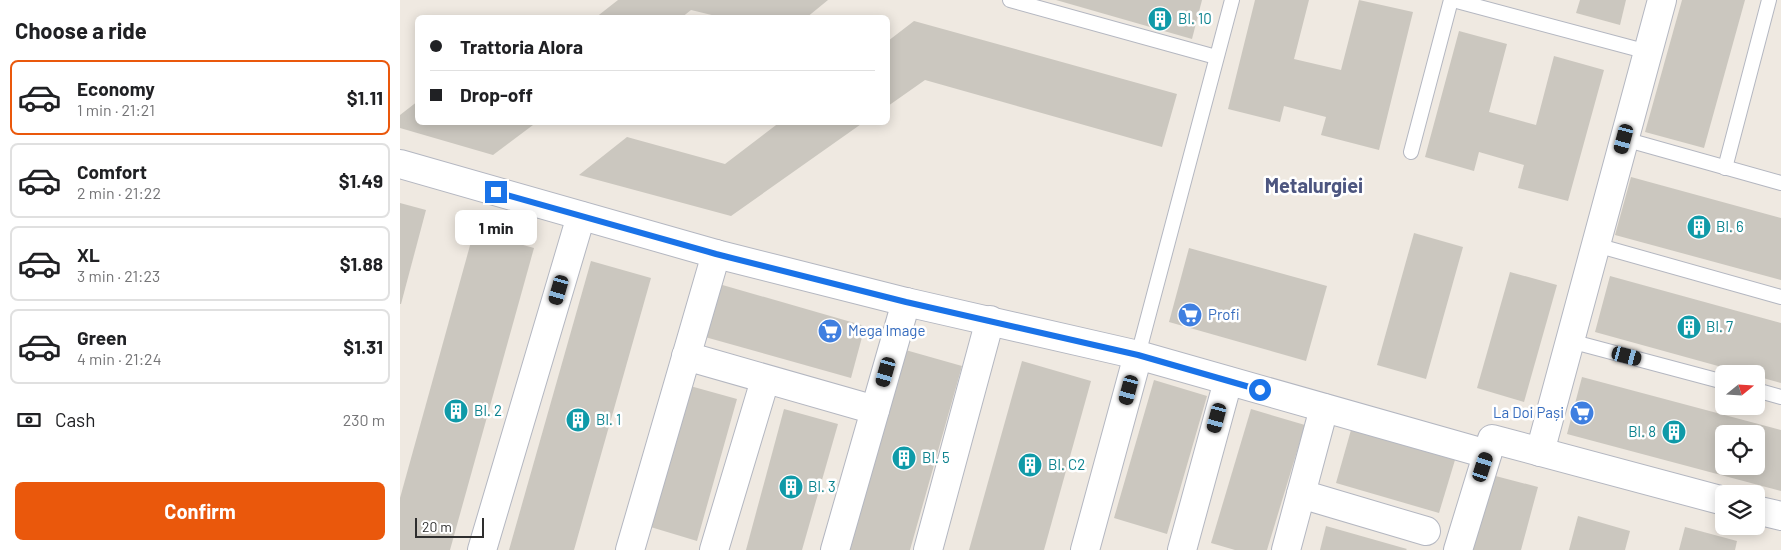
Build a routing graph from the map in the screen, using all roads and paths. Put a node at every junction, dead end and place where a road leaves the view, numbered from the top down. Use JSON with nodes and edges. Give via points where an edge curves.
{"nodes":[{"id":1,"x":1010,"y":0,"type":"edge"},
{"id":2,"x":1232,"y":0,"type":"edge"},
{"id":3,"x":1452,"y":0,"type":"edge"},
{"id":4,"x":1662,"y":0,"type":"edge"},
{"id":5,"x":1769,"y":0,"type":"edge"},
{"id":6,"x":1648,"y":52,"type":"junction"},
{"id":7,"x":1216,"y":57,"type":"junction"},
{"id":8,"x":1624,"y":139,"type":"junction"},
{"id":9,"x":1411,"y":152,"type":"dead end"},
{"id":10,"x":400,"y":164,"type":"edge"},
{"id":11,"x":1725,"y":168,"type":"junction"},
{"id":12,"x":1781,"y":183,"type":"edge"},
{"id":13,"x":580,"y":216,"type":"junction"},
{"id":14,"x":1596,"y":245,"type":"junction"},
{"id":15,"x":716,"y":254,"type":"junction"},
{"id":16,"x":1781,"y":297,"type":"edge"},
{"id":17,"x":906,"y":302,"type":"junction"},
{"id":18,"x":990,"y":320,"type":"junction"},
{"id":19,"x":1570,"y":341,"type":"junction"},
{"id":20,"x":1138,"y":355,"type":"junction"},
{"id":21,"x":686,"y":356,"type":"junction"},
{"id":22,"x":765,"y":380,"type":"junction"},
{"id":23,"x":1715,"y":380,"type":"edge"},
{"id":24,"x":1228,"y":381,"type":"junction"},
{"id":25,"x":1765,"y":392,"type":"edge"},
{"id":26,"x":1781,"y":396,"type":"edge"},
{"id":27,"x":1324,"y":408,"type":"junction"},
{"id":28,"x":875,"y":410,"type":"junction"},
{"id":29,"x":1540,"y":452,"type":"junction"},
{"id":30,"x":1487,"y":454,"type":"junction"},
{"id":31,"x":1301,"y":494,"type":"junction"},
{"id":32,"x":1715,"y":499,"type":"edge"},
{"id":33,"x":1765,"y":512,"type":"edge"},
{"id":34,"x":1781,"y":516,"type":"edge"},
{"id":35,"x":1426,"y":531,"type":"dead end"},
{"id":36,"x":636,"y":549,"type":"edge"},
{"id":37,"x":482,"y":550,"type":"edge"},
{"id":38,"x":714,"y":550,"type":"edge"},
{"id":39,"x":835,"y":550,"type":"edge"},
{"id":40,"x":928,"y":550,"type":"edge"},
{"id":41,"x":1085,"y":550,"type":"edge"},
{"id":42,"x":1182,"y":550,"type":"edge"},
{"id":43,"x":1286,"y":550,"type":"edge"},
{"id":44,"x":1458,"y":550,"type":"edge"}],
"edges":[{"from":1,"to":7,"type":"lane"},
{"from":2,"to":7,"type":"lane"},
{"from":3,"to":6,"type":"lane"},
{"from":3,"to":9,"type":"lane"},
{"from":4,"to":6,"type":"street"},
{"from":5,"to":11,"type":"lane"},
{"from":6,"to":8,"type":"street"},
{"from":7,"to":20,"type":"lane"},
{"from":8,"to":11,"type":"lane"},
{"from":8,"to":14,"type":"street"},
{"from":10,"to":13,"type":"street"},
{"from":11,"to":12,"type":"lane"},
{"from":13,"to":15,"type":"street"},
{"from":13,"to":37,"type":"street"},
{"from":14,"to":16,"type":"lane"},
{"from":14,"to":19,"type":"street"},
{"from":15,"to":17,"type":"street"},
{"from":15,"to":21,"type":"street"},
{"from":17,"to":18,"type":"street"},
{"from":17,"to":28,"type":"street"},
{"from":18,"to":20,"type":"street"},
{"from":18,"to":40,"type":"street"},
{"from":19,"to":23,"type":"lane"},
{"from":19,"to":29,"type":"street"},
{"from":20,"to":24,"type":"street"},
{"from":20,"to":41,"type":"street"},
{"from":21,"to":22,"type":"street"},
{"from":21,"to":36,"type":"street"},
{"from":22,"to":28,"type":"street"},
{"from":22,"to":38,"type":"street"},
{"from":24,"to":27,"type":"street"},
{"from":24,"to":42,"type":"street"},
{"from":25,"to":26,"type":"lane"},
{"from":27,"to":30,"type":"street"},
{"from":27,"to":31,"type":"street"},
{"from":28,"to":39,"type":"street"},
{"from":29,"to":30,"type":"street","via":[[1492,439]]},
{"from":29,"to":32,"type":"street"},
{"from":30,"to":44,"type":"street"},
{"from":31,"to":35,"type":"street"},
{"from":31,"to":43,"type":"street"},
{"from":33,"to":34,"type":"street"}]}
